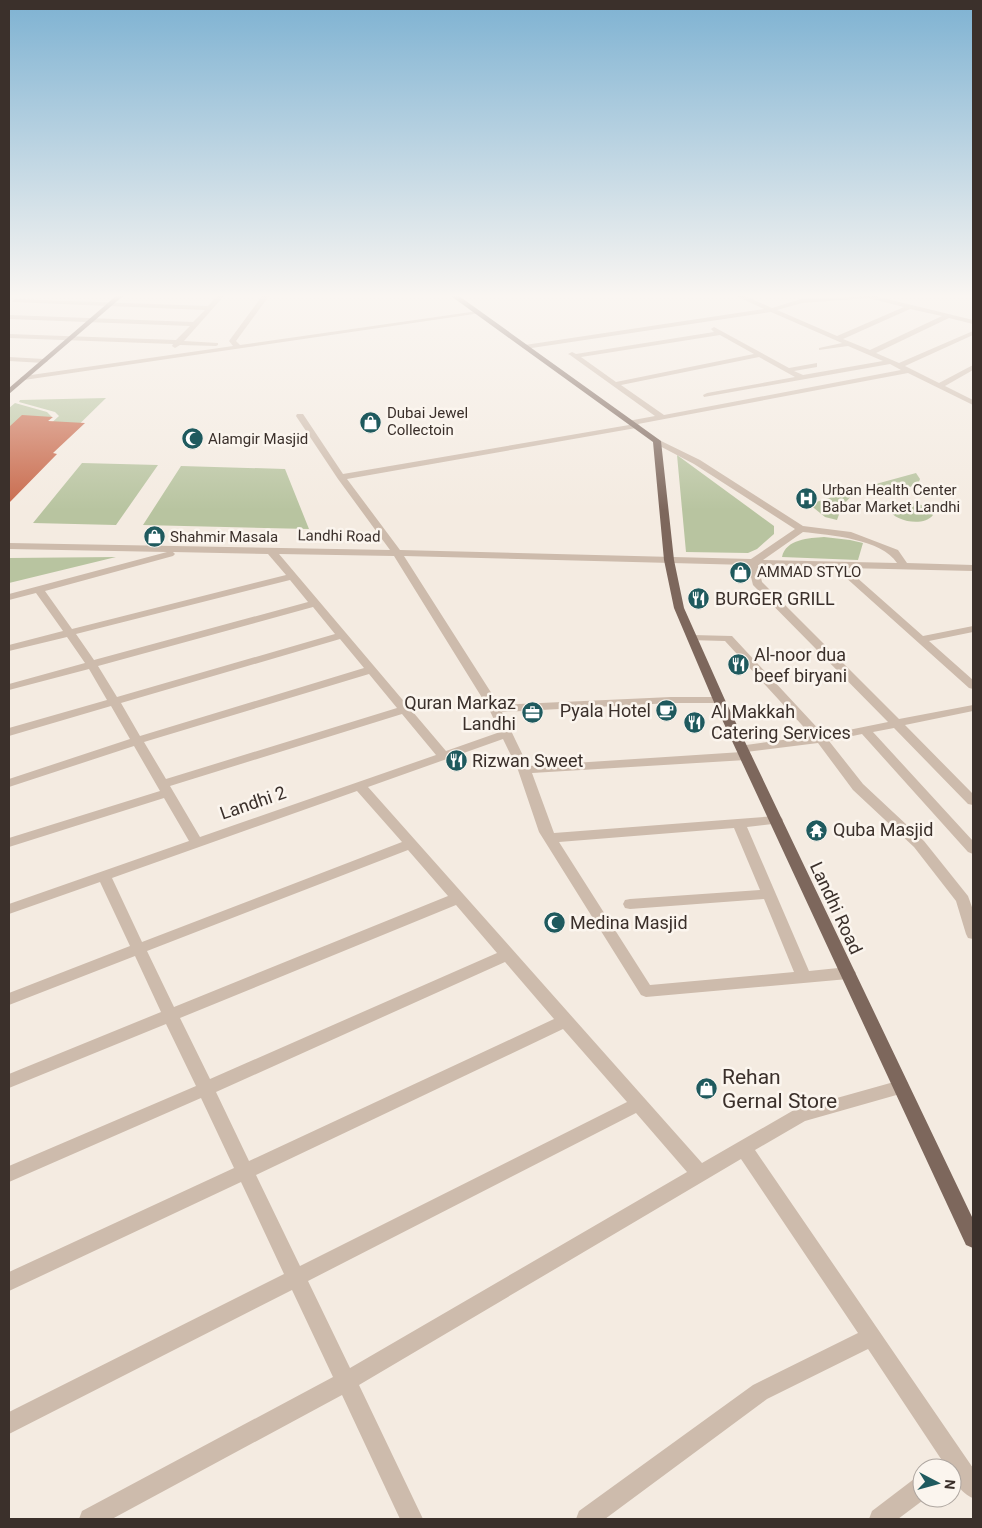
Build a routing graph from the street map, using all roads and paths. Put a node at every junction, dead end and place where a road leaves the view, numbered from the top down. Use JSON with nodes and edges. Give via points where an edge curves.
{"nodes":[{"id":1,"x":37,"y":367,"type":"edge"},
{"id":2,"x":99,"y":367,"type":"edge"},
{"id":3,"x":553,"y":367,"type":"edge"},
{"id":4,"x":591,"y":367,"type":"edge"},
{"id":5,"x":698,"y":367,"type":"edge"},
{"id":6,"x":782,"y":367,"type":"edge"},
{"id":7,"x":802,"y":367,"type":"edge"},
{"id":8,"x":858,"y":367,"type":"edge"},
{"id":9,"x":901,"y":367,"type":"edge"},
{"id":10,"x":973,"y":367,"type":"edge"},
{"id":11,"x":787,"y":370,"type":"junction"},
{"id":12,"x":908,"y":371,"type":"junction"},
{"id":13,"x":800,"y":377,"type":"junction"},
{"id":14,"x":24,"y":378,"type":"junction"},
{"id":15,"x":615,"y":384,"type":"junction"},
{"id":16,"x":939,"y":386,"type":"junction"},
{"id":17,"x":819,"y":388,"type":"junction"},
{"id":18,"x":9,"y":392,"type":"edge"},
{"id":19,"x":707,"y":395,"type":"dead end"},
{"id":20,"x":973,"y":403,"type":"edge"},
{"id":21,"x":300,"y":416,"type":"dead end"},
{"id":22,"x":662,"y":417,"type":"junction"},
{"id":23,"x":634,"y":425,"type":"junction"},
{"id":24,"x":657,"y":441,"type":"junction"},
{"id":25,"x":341,"y":478,"type":"junction"},
{"id":26,"x":800,"y":530,"type":"junction"},
{"id":27,"x":9,"y":546,"type":"edge"},
{"id":28,"x":185,"y":550,"type":"junction"},
{"id":29,"x":271,"y":551,"type":"junction"},
{"id":30,"x":397,"y":553,"type":"junction"},
{"id":31,"x":669,"y":560,"type":"junction"},
{"id":32,"x":752,"y":563,"type":"junction"},
{"id":33,"x":837,"y":565,"type":"junction"},
{"id":34,"x":905,"y":567,"type":"junction"},
{"id":35,"x":973,"y":568,"type":"edge"},
{"id":36,"x":292,"y":577,"type":"junction"},
{"id":37,"x":39,"y":590,"type":"junction"},
{"id":38,"x":9,"y":597,"type":"edge"},
{"id":39,"x":315,"y":604,"type":"junction"},
{"id":40,"x":973,"y":629,"type":"edge"},
{"id":41,"x":68,"y":632,"type":"junction"},
{"id":42,"x":342,"y":635,"type":"junction"},
{"id":43,"x":692,"y":638,"type":"junction"},
{"id":44,"x":922,"y":639,"type":"junction"},
{"id":45,"x":9,"y":648,"type":"edge"},
{"id":46,"x":90,"y":663,"type":"junction"},
{"id":47,"x":371,"y":670,"type":"junction"},
{"id":48,"x":973,"y":686,"type":"edge"},
{"id":49,"x":9,"y":687,"type":"edge"},
{"id":50,"x":112,"y":700,"type":"junction"},
{"id":51,"x":719,"y":700,"type":"junction"},
{"id":52,"x":973,"y":708,"type":"edge"},
{"id":53,"x":404,"y":709,"type":"junction"},
{"id":54,"x":495,"y":709,"type":"junction"},
{"id":55,"x":898,"y":723,"type":"junction"},
{"id":56,"x":865,"y":730,"type":"junction"},
{"id":57,"x":9,"y":732,"type":"edge"},
{"id":58,"x":508,"y":733,"type":"junction"},
{"id":59,"x":821,"y":739,"type":"junction"},
{"id":60,"x":136,"y":741,"type":"junction"},
{"id":61,"x":744,"y":752,"type":"junction"},
{"id":62,"x":444,"y":756,"type":"junction"},
{"id":63,"x":524,"y":770,"type":"junction"},
{"id":64,"x":9,"y":783,"type":"edge"},
{"id":65,"x":359,"y":785,"type":"junction"},
{"id":66,"x":165,"y":788,"type":"junction"},
{"id":67,"x":973,"y":801,"type":"edge"},
{"id":68,"x":776,"y":820,"type":"junction"},
{"id":69,"x":739,"y":823,"type":"junction"},
{"id":70,"x":550,"y":838,"type":"junction"},
{"id":71,"x":197,"y":842,"type":"junction"},
{"id":72,"x":9,"y":843,"type":"edge"},
{"id":73,"x":410,"y":844,"type":"junction"},
{"id":74,"x":973,"y":849,"type":"edge"},
{"id":75,"x":104,"y":875,"type":"junction"},
{"id":76,"x":769,"y":894,"type":"junction"},
{"id":77,"x":458,"y":898,"type":"junction"},
{"id":78,"x":630,"y":904,"type":"dead end"},
{"id":79,"x":9,"y":909,"type":"edge"},
{"id":80,"x":973,"y":934,"type":"edge"},
{"id":81,"x":138,"y":948,"type":"junction"},
{"id":82,"x":507,"y":955,"type":"junction"},
{"id":83,"x":848,"y":973,"type":"junction"},
{"id":84,"x":804,"y":977,"type":"junction"},
{"id":85,"x":9,"y":999,"type":"edge"},
{"id":86,"x":169,"y":1014,"type":"junction"},
{"id":87,"x":566,"y":1021,"type":"junction"},
{"id":88,"x":9,"y":1081,"type":"edge"},
{"id":89,"x":901,"y":1087,"type":"junction"},
{"id":90,"x":205,"y":1089,"type":"junction"},
{"id":91,"x":639,"y":1104,"type":"junction"},
{"id":92,"x":744,"y":1148,"type":"junction"},
{"id":93,"x":245,"y":1172,"type":"junction"},
{"id":94,"x":9,"y":1174,"type":"edge"},
{"id":95,"x":700,"y":1174,"type":"junction"},
{"id":96,"x":973,"y":1239,"type":"edge"},
{"id":97,"x":295,"y":1278,"type":"junction"},
{"id":98,"x":9,"y":1282,"type":"edge"},
{"id":99,"x":872,"y":1338,"type":"junction"},
{"id":100,"x":344,"y":1382,"type":"junction"},
{"id":101,"x":9,"y":1423,"type":"edge"},
{"id":102,"x":947,"y":1458,"type":"edge"},
{"id":103,"x":962,"y":1476,"type":"edge"},
{"id":104,"x":973,"y":1487,"type":"edge"},
{"id":105,"x":912,"y":1495,"type":"edge"},
{"id":106,"x":90,"y":1519,"type":"edge"},
{"id":107,"x":412,"y":1519,"type":"edge"},
{"id":108,"x":587,"y":1519,"type":"edge"},
{"id":109,"x":880,"y":1519,"type":"edge"}],
"edges":[{"from":1,"to":14,"type":"main road"},
{"from":2,"to":14,"type":"street"},
{"from":3,"to":23,"type":"main road"},
{"from":4,"to":15,"type":"street"},
{"from":5,"to":15,"type":"street"},
{"from":6,"to":11,"type":"street"},
{"from":7,"to":11,"type":"street"},
{"from":8,"to":13,"type":"street"},
{"from":9,"to":12,"type":"street"},
{"from":10,"to":16,"type":"street"},
{"from":11,"to":13,"type":"street"},
{"from":12,"to":16,"type":"street"},
{"from":12,"to":17,"type":"street"},
{"from":13,"to":17,"type":"street"},
{"from":13,"to":19,"type":"street"},
{"from":14,"to":18,"type":"main road"},
{"from":15,"to":22,"type":"street"},
{"from":16,"to":20,"type":"street"},
{"from":17,"to":22,"type":"street"},
{"from":21,"to":25,"type":"street"},
{"from":22,"to":23,"type":"street"},
{"from":23,"to":24,"type":"main road"},
{"from":23,"to":25,"type":"street"},
{"from":24,"to":26,"type":"street","via":[[697,462]]},
{"from":24,"to":31,"type":"main road","name":"Landhi Road"},
{"from":25,"to":30,"type":"street"},
{"from":26,"to":32,"type":"street"},
{"from":26,"to":34,"type":"street","via":[[848,534],[895,552]]},
{"from":27,"to":28,"type":"street","name":"Landhi Road"},
{"from":28,"to":29,"type":"street","name":"Landhi Road"},
{"from":28,"to":37,"type":"street"},
{"from":29,"to":30,"type":"street","name":"Landhi Road"},
{"from":29,"to":36,"type":"street"},
{"from":30,"to":31,"type":"street","name":"Landhi Road"},
{"from":30,"to":54,"type":"street"},
{"from":31,"to":32,"type":"street","name":"Landhi Road"},
{"from":31,"to":43,"type":"main road","name":"Landhi Road","via":[[679,608]]},
{"from":32,"to":33,"type":"street","name":"Landhi Road"},
{"from":32,"to":55,"type":"street","via":[[756,583]]},
{"from":33,"to":34,"type":"street","name":"Landhi Road"},
{"from":33,"to":44,"type":"street"},
{"from":34,"to":35,"type":"street","name":"Landhi Road"},
{"from":36,"to":39,"type":"street"},
{"from":36,"to":41,"type":"street"},
{"from":37,"to":38,"type":"street"},
{"from":37,"to":41,"type":"street"},
{"from":39,"to":42,"type":"street"},
{"from":39,"to":46,"type":"street"},
{"from":40,"to":44,"type":"street"},
{"from":41,"to":45,"type":"street"},
{"from":41,"to":46,"type":"street"},
{"from":42,"to":47,"type":"street"},
{"from":42,"to":50,"type":"street"},
{"from":43,"to":51,"type":"main road","name":"Landhi Road"},
{"from":43,"to":59,"type":"street","via":[[728,638]]},
{"from":44,"to":48,"type":"street"},
{"from":46,"to":49,"type":"street"},
{"from":46,"to":50,"type":"street"},
{"from":47,"to":53,"type":"street"},
{"from":47,"to":60,"type":"street"},
{"from":50,"to":57,"type":"street"},
{"from":50,"to":60,"type":"street"},
{"from":51,"to":54,"type":"street"},
{"from":51,"to":61,"type":"main road","name":"Landhi Road"},
{"from":52,"to":55,"type":"street"},
{"from":53,"to":62,"type":"street"},
{"from":53,"to":66,"type":"street"},
{"from":54,"to":58,"type":"street"},
{"from":55,"to":56,"type":"street"},
{"from":55,"to":67,"type":"street"},
{"from":56,"to":59,"type":"street"},
{"from":56,"to":74,"type":"street"},
{"from":58,"to":62,"type":"street","name":"Landhi 2"},
{"from":58,"to":63,"type":"street"},
{"from":59,"to":61,"type":"street"},
{"from":59,"to":80,"type":"street","via":[[858,788],[919,844],[963,900]]},
{"from":60,"to":64,"type":"street"},
{"from":60,"to":66,"type":"street"},
{"from":61,"to":63,"type":"street"},
{"from":61,"to":68,"type":"main road","name":"Landhi Road"},
{"from":62,"to":65,"type":"street","name":"Landhi 2"},
{"from":63,"to":70,"type":"street"},
{"from":65,"to":71,"type":"street","name":"Landhi 2"},
{"from":65,"to":73,"type":"street"},
{"from":66,"to":71,"type":"street"},
{"from":66,"to":72,"type":"street"},
{"from":68,"to":69,"type":"street"},
{"from":68,"to":83,"type":"main road","name":"Landhi Road"},
{"from":69,"to":70,"type":"street"},
{"from":69,"to":76,"type":"street"},
{"from":70,"to":84,"type":"street","via":[[646,991]]},
{"from":71,"to":75,"type":"street","name":"Landhi 2"},
{"from":73,"to":77,"type":"street"},
{"from":73,"to":81,"type":"street"},
{"from":75,"to":79,"type":"street","name":"Landhi 2"},
{"from":75,"to":81,"type":"street"},
{"from":76,"to":78,"type":"street"},
{"from":76,"to":84,"type":"street"},
{"from":77,"to":82,"type":"street"},
{"from":77,"to":86,"type":"street"},
{"from":81,"to":85,"type":"street"},
{"from":81,"to":86,"type":"street"},
{"from":82,"to":87,"type":"street"},
{"from":82,"to":90,"type":"street"},
{"from":83,"to":84,"type":"street"},
{"from":83,"to":89,"type":"main road","name":"Landhi Road"},
{"from":86,"to":88,"type":"street"},
{"from":86,"to":90,"type":"street"},
{"from":87,"to":91,"type":"street"},
{"from":87,"to":93,"type":"street"},
{"from":89,"to":92,"type":"street","via":[[800,1115]]},
{"from":89,"to":96,"type":"main road","name":"Landhi Road"},
{"from":90,"to":93,"type":"street"},
{"from":90,"to":94,"type":"street"},
{"from":91,"to":95,"type":"street"},
{"from":91,"to":97,"type":"street"},
{"from":92,"to":95,"type":"street"},
{"from":92,"to":99,"type":"street"},
{"from":93,"to":97,"type":"street"},
{"from":93,"to":98,"type":"street"},
{"from":95,"to":100,"type":"street"},
{"from":97,"to":100,"type":"street"},
{"from":97,"to":101,"type":"street"},
{"from":99,"to":102,"type":"street"},
{"from":99,"to":108,"type":"street","via":[[760,1392]]},
{"from":100,"to":106,"type":"street"},
{"from":100,"to":107,"type":"street"},
{"from":103,"to":104,"type":"street"},
{"from":105,"to":109,"type":"street"}]}
